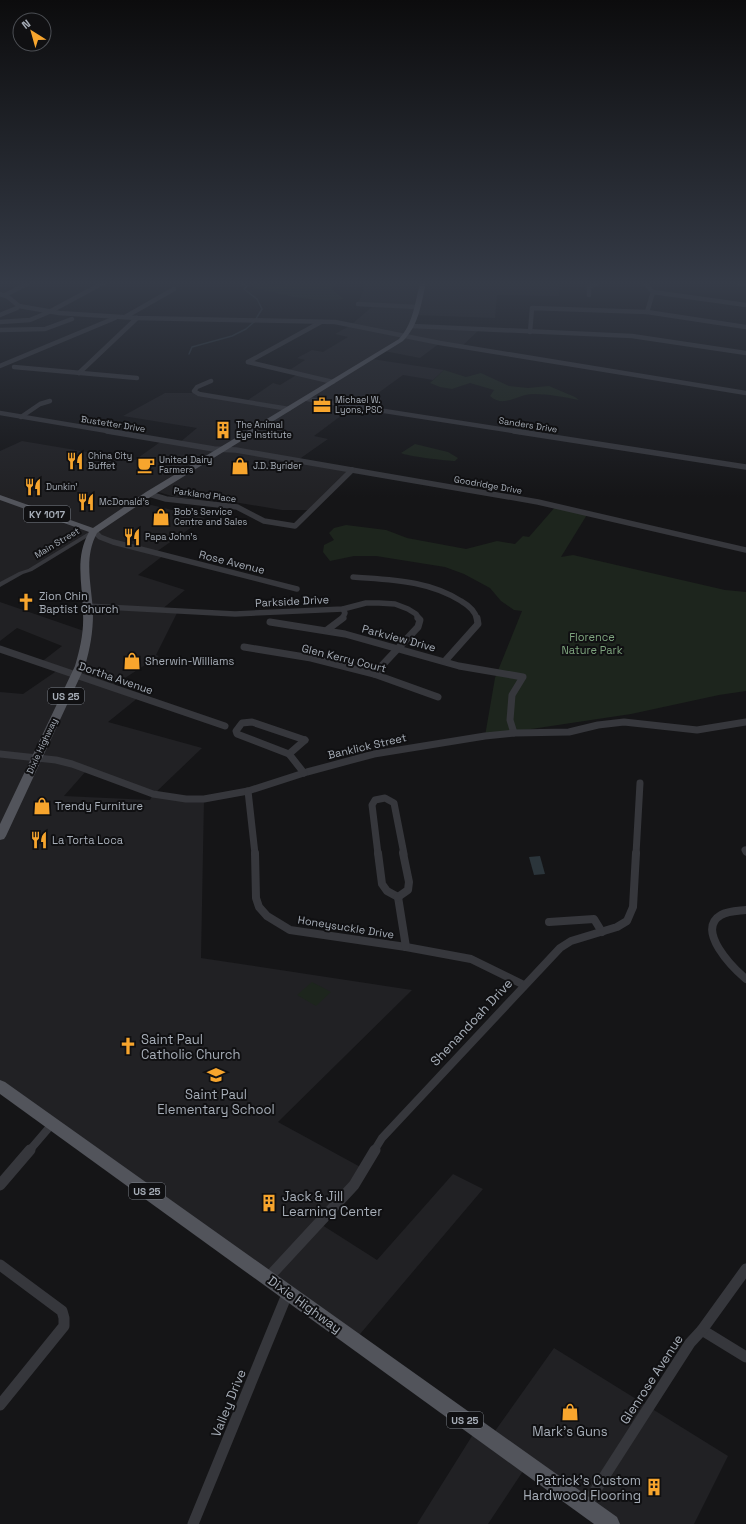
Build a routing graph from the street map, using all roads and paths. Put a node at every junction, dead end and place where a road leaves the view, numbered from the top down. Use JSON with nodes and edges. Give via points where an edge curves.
{"nodes":[{"id":1,"x":28,"y":354,"type":"edge"},
{"id":2,"x":99,"y":354,"type":"edge"},
{"id":3,"x":262,"y":354,"type":"edge"},
{"id":4,"x":377,"y":354,"type":"edge"},
{"id":5,"x":515,"y":354,"type":"edge"},
{"id":6,"x":0,"y":366,"type":"edge"},
{"id":7,"x":14,"y":367,"type":"dead end"},
{"id":8,"x":79,"y":373,"type":"junction"},
{"id":9,"x":138,"y":378,"type":"dead end"},
{"id":10,"x":211,"y":380,"type":"dead end"},
{"id":11,"x":333,"y":382,"type":"junction"},
{"id":12,"x":746,"y":392,"type":"edge"},
{"id":13,"x":307,"y":398,"type":"junction"},
{"id":14,"x":50,"y":401,"type":"dead end"},
{"id":15,"x":289,"y":410,"type":"junction"},
{"id":16,"x":0,"y":413,"type":"edge"},
{"id":17,"x":22,"y":417,"type":"junction"},
{"id":18,"x":224,"y":449,"type":"junction"},
{"id":19,"x":746,"y":467,"type":"edge"},
{"id":20,"x":352,"y":470,"type":"junction"},
{"id":21,"x":149,"y":494,"type":"junction"},
{"id":22,"x":0,"y":497,"type":"edge"},
{"id":23,"x":94,"y":531,"type":"junction"},
{"id":24,"x":746,"y":550,"type":"edge"},
{"id":25,"x":30,"y":570,"type":"junction"},
{"id":26,"x":353,"y":577,"type":"dead end"},
{"id":27,"x":0,"y":585,"type":"edge"},
{"id":28,"x":297,"y":589,"type":"dead end"},
{"id":29,"x":0,"y":590,"type":"edge"},
{"id":30,"x":87,"y":606,"type":"junction"},
{"id":31,"x":343,"y":609,"type":"junction"},
{"id":32,"x":270,"y":622,"type":"dead end"},
{"id":33,"x":327,"y":630,"type":"junction"},
{"id":34,"x":244,"y":647,"type":"dead end"},
{"id":35,"x":397,"y":648,"type":"junction"},
{"id":36,"x":0,"y":649,"type":"edge"},
{"id":37,"x":445,"y":661,"type":"junction"},
{"id":38,"x":374,"y":674,"type":"junction"},
{"id":39,"x":76,"y":675,"type":"junction"},
{"id":40,"x":438,"y":697,"type":"dead end"},
{"id":41,"x":746,"y":722,"type":"edge"},
{"id":42,"x":225,"y":726,"type":"dead end"},
{"id":43,"x":514,"y":733,"type":"junction"},
{"id":44,"x":0,"y":754,"type":"edge"},
{"id":45,"x":289,"y":754,"type":"junction"},
{"id":46,"x":37,"y":758,"type":"junction"},
{"id":47,"x":304,"y":773,"type":"junction"},
{"id":48,"x":640,"y":783,"type":"dead end"},
{"id":49,"x":248,"y":791,"type":"junction"},
{"id":50,"x":4,"y":820,"type":"edge"},
{"id":51,"x":0,"y":836,"type":"edge"},
{"id":52,"x":398,"y":897,"type":"junction"},
{"id":53,"x":746,"y":910,"type":"edge"},
{"id":54,"x":549,"y":922,"type":"dead end"},
{"id":55,"x":602,"y":932,"type":"junction"},
{"id":56,"x":406,"y":947,"type":"junction"},
{"id":57,"x":746,"y":979,"type":"edge"},
{"id":58,"x":524,"y":985,"type":"junction"},
{"id":59,"x":0,"y":1086,"type":"edge"},
{"id":60,"x":53,"y":1123,"type":"junction"},
{"id":61,"x":0,"y":1185,"type":"edge"},
{"id":62,"x":0,"y":1265,"type":"edge"},
{"id":63,"x":746,"y":1269,"type":"edge"},
{"id":64,"x":268,"y":1278,"type":"junction"},
{"id":65,"x":288,"y":1292,"type":"junction"},
{"id":66,"x":702,"y":1330,"type":"junction"},
{"id":67,"x":746,"y":1357,"type":"edge"},
{"id":68,"x":0,"y":1405,"type":"edge"},
{"id":69,"x":585,"y":1507,"type":"junction"},
{"id":70,"x":193,"y":1524,"type":"edge"},
{"id":71,"x":610,"y":1524,"type":"edge"}],
"edges":[{"from":1,"to":6,"type":"street"},
{"from":2,"to":8,"type":"street"},
{"from":3,"to":11,"type":"street","via":[[248,362]]},
{"from":4,"to":11,"type":"main road"},
{"from":5,"to":12,"type":"street"},
{"from":7,"to":8,"type":"street"},
{"from":8,"to":9,"type":"street"},
{"from":10,"to":15,"type":"street","via":[[194,392]]},
{"from":11,"to":13,"type":"main road"},
{"from":13,"to":15,"type":"main road"},
{"from":13,"to":19,"type":"street","name":"Sanders Drive"},
{"from":14,"to":17,"type":"street","via":[[40,404]]},
{"from":15,"to":18,"type":"main road"},
{"from":16,"to":17,"type":"street","name":"Bustetter Drive"},
{"from":17,"to":18,"type":"street","name":"Bustetter Drive"},
{"from":18,"to":20,"type":"street","name":"Goodridge Drive"},
{"from":18,"to":21,"type":"main road"},
{"from":20,"to":21,"type":"street","name":"Parkland Place","via":[[295,526],[264,521],[237,508]]},
{"from":20,"to":24,"type":"street","name":"Goodridge Drive","via":[[538,502]]},
{"from":21,"to":23,"type":"main road"},
{"from":22,"to":23,"type":"main road","number":"KY 1017"},
{"from":23,"to":25,"type":"street","name":"Main Street"},
{"from":23,"to":28,"type":"street","name":"Rose Avenue","via":[[100,537],[113,542]]},
{"from":23,"to":30,"type":"main road","name":"Dixie Highway","number":"US 25","via":[[87,544],[83,562]]},
{"from":25,"to":27,"type":"street","name":"Main Street"},
{"from":25,"to":29,"type":"street","name":"Main Street"},
{"from":26,"to":37,"type":"street","via":[[419,583],[446,592],[469,606],[478,617],[478,624]]},
{"from":30,"to":31,"type":"street","name":"Parkside Drive","via":[[235,614]]},
{"from":30,"to":39,"type":"main road","name":"Dixie Highway","number":"US 25","via":[[87,639]]},
{"from":31,"to":33,"type":"street","via":[[343,618]]},
{"from":31,"to":35,"type":"street","name":"Parkside Drive","via":[[379,602],[395,604],[412,611],[420,623]]},
{"from":32,"to":33,"type":"street","name":"Parkview Drive"},
{"from":33,"to":35,"type":"street","name":"Parkview Drive"},
{"from":34,"to":38,"type":"street","name":"Glen Kerry Court","via":[[311,658]]},
{"from":35,"to":37,"type":"street","name":"Parkview Drive"},
{"from":35,"to":38,"type":"street","name":"Parkside Drive"},
{"from":36,"to":39,"type":"street","name":"Dortha Avenue"},
{"from":37,"to":43,"type":"street","name":"Parkview Drive","via":[[523,677],[512,695],[510,720]]},
{"from":38,"to":40,"type":"street","name":"Glen Kerry Court"},
{"from":39,"to":42,"type":"street","name":"Dortha Avenue"},
{"from":39,"to":46,"type":"main road","name":"Dixie Highway","number":"US 25"},
{"from":41,"to":43,"type":"street","name":"Banklick Street","via":[[697,730],[624,722],[569,732]]},
{"from":43,"to":47,"type":"street","name":"Banklick Street","via":[[399,749]]},
{"from":44,"to":46,"type":"street","name":"Banklick Street"},
{"from":45,"to":45,"type":"street","via":[[305,740],[252,722],[242,723],[236,729],[237,734]]},
{"from":45,"to":47,"type":"street"},
{"from":46,"to":49,"type":"street","name":"Banklick Street","via":[[72,764],[135,788],[170,798],[204,798]]},
{"from":46,"to":50,"type":"main road","name":"Dixie Highway","number":"US 25"},
{"from":47,"to":49,"type":"street","name":"Banklick Street"},
{"from":48,"to":55,"type":"street","name":"Shenandoah Drive","via":[[631,914],[627,921]]},
{"from":49,"to":56,"type":"street","name":"Honeysuckle Drive","via":[[256,863],[256,898],[267,916],[290,930]]},
{"from":50,"to":51,"type":"main road","name":"Dixie Highway","number":"US 25"},
{"from":52,"to":52,"type":"street","via":[[408,890],[409,882],[394,803],[381,798],[375,800],[372,806],[382,884],[387,891]]},
{"from":52,"to":56,"type":"street"},
{"from":53,"to":57,"type":"street","via":[[721,915],[713,926],[714,938],[720,950],[728,962]]},
{"from":54,"to":55,"type":"street","via":[[594,919]]},
{"from":55,"to":58,"type":"street","name":"Shenandoah Drive","via":[[571,941],[560,948]]},
{"from":56,"to":58,"type":"street","name":"Honeysuckle Drive","via":[[471,959]]},
{"from":58,"to":64,"type":"street","name":"Shenandoah Drive","via":[[382,1138],[354,1185]]},
{"from":59,"to":60,"type":"main road","name":"Dixie Highway","number":"US 25"},
{"from":60,"to":61,"type":"street"},
{"from":60,"to":64,"type":"main road","name":"Dixie Highway","number":"US 25"},
{"from":62,"to":68,"type":"street","via":[[64,1314],[64,1326]]},
{"from":63,"to":66,"type":"street","name":"Glenrose Avenue"},
{"from":64,"to":65,"type":"main road","name":"Dixie Highway","number":"US 25"},
{"from":65,"to":69,"type":"main road","name":"Dixie Highway","number":"US 25"},
{"from":65,"to":70,"type":"street","name":"Valley Drive"},
{"from":66,"to":67,"type":"street"},
{"from":66,"to":69,"type":"street","name":"Glenrose Avenue","via":[[690,1343]]},
{"from":69,"to":71,"type":"main road","name":"Dixie Highway","number":"US 25"}]}
